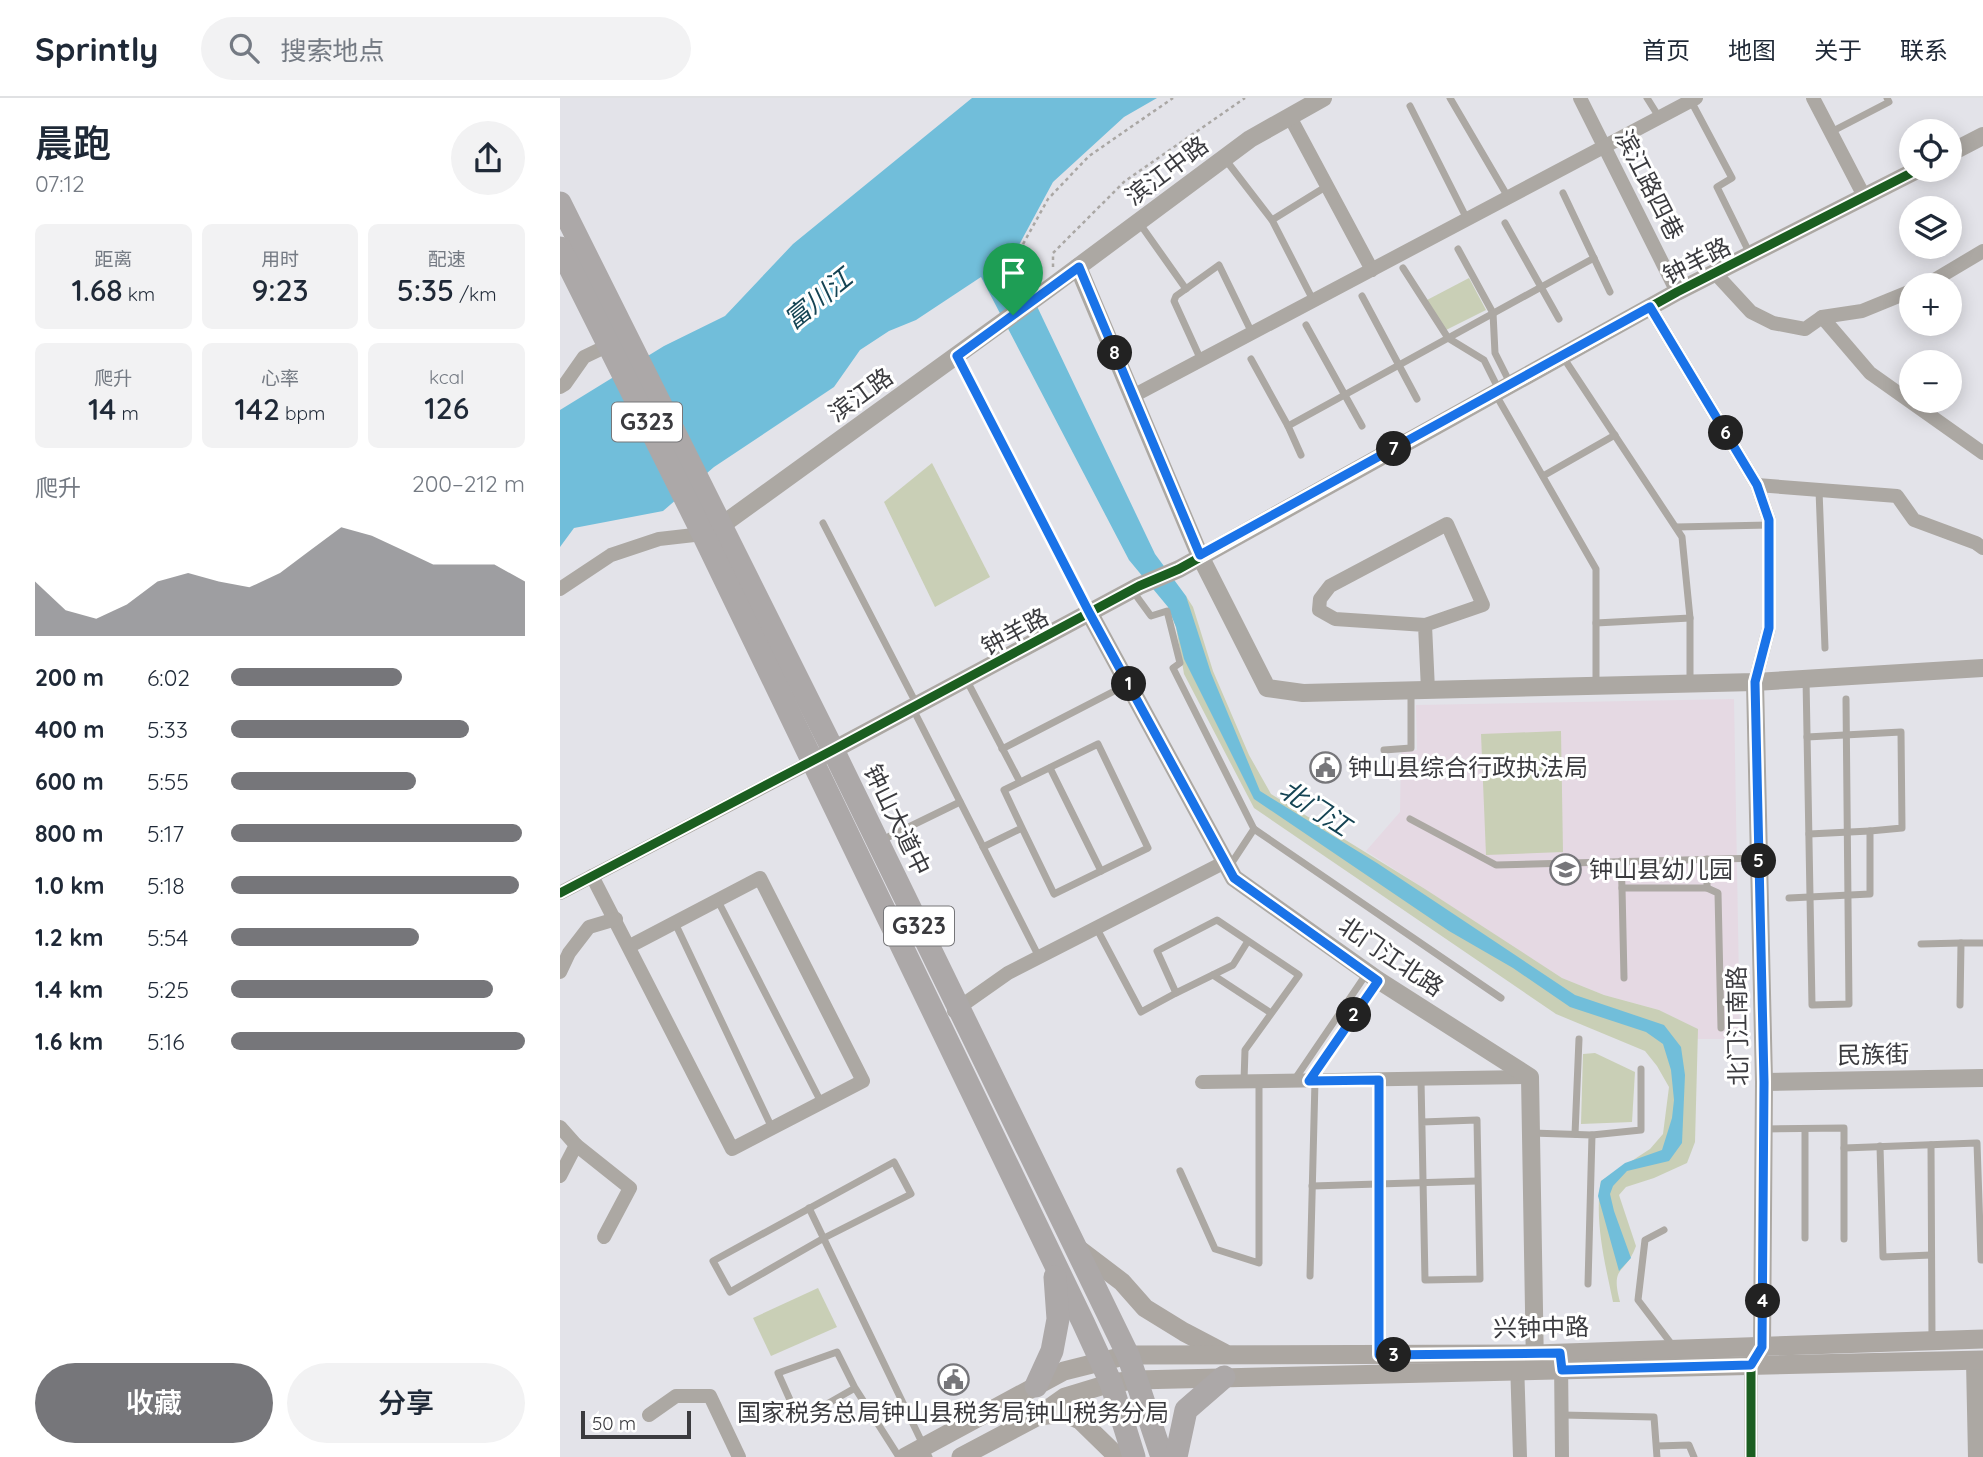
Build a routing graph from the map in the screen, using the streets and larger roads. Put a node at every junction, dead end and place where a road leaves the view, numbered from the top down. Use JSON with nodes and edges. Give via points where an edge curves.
{"nodes":[{"id":1,"x":1323,"y":98,"type":"edge"},
{"id":2,"x":1580,"y":98,"type":"edge"},
{"id":3,"x":1813,"y":98,"type":"edge"},
{"id":4,"x":1693,"y":99,"type":"edge"},
{"id":5,"x":1290,"y":117,"type":"junction"},
{"id":6,"x":1983,"y":136,"type":"edge"},
{"id":7,"x":1604,"y":146,"type":"junction"},
{"id":8,"x":1962,"y":147,"type":"edge"},
{"id":9,"x":1899,"y":179,"type":"edge"},
{"id":10,"x":1864,"y":196,"type":"junction"},
{"id":11,"x":560,"y":203,"type":"edge"},
{"id":12,"x":560,"y":248,"type":"edge"},
{"id":13,"x":1983,"y":251,"type":"edge"},
{"id":14,"x":1079,"y":267,"type":"junction"},
{"id":15,"x":1372,"y":270,"type":"junction"},
{"id":16,"x":1715,"y":273,"type":"junction"},
{"id":17,"x":1946,"y":273,"type":"edge"},
{"id":18,"x":1045,"y":292,"type":"joint"},
{"id":19,"x":1677,"y":292,"type":"junction"},
{"id":20,"x":1899,"y":296,"type":"edge"},
{"id":21,"x":1650,"y":307,"type":"junction"},
{"id":22,"x":1822,"y":317,"type":"junction"},
{"id":23,"x":612,"y":336,"type":"junction"},
{"id":24,"x":560,"y":387,"type":"edge"},
{"id":25,"x":1133,"y":396,"type":"junction"},
{"id":26,"x":1983,"y":453,"type":"edge"},
{"id":27,"x":1757,"y":485,"type":"junction"},
{"id":28,"x":712,"y":530,"type":"junction"},
{"id":29,"x":1983,"y":548,"type":"edge"},
{"id":30,"x":1200,"y":555,"type":"junction"},
{"id":31,"x":560,"y":589,"type":"edge"},
{"id":32,"x":1090,"y":614,"type":"junction"},
{"id":33,"x":1424,"y":625,"type":"junction"},
{"id":34,"x":1983,"y":668,"type":"edge"},
{"id":35,"x":1755,"y":682,"type":"junction"},
{"id":36,"x":1419,"y":690,"type":"junction"},
{"id":37,"x":823,"y":756,"type":"junction"},
{"id":38,"x":1227,"y":865,"type":"junction"},
{"id":39,"x":592,"y":876,"type":"junction"},
{"id":40,"x":560,"y":893,"type":"edge"},
{"id":41,"x":616,"y":919,"type":"junction"},
{"id":42,"x":629,"y":946,"type":"junction"},
{"id":43,"x":560,"y":972,"type":"edge"},
{"id":44,"x":959,"y":1008,"type":"junction"},
{"id":45,"x":938,"y":1021,"type":"junction"},
{"id":46,"x":1530,"y":1077,"type":"junction"},
{"id":47,"x":1983,"y":1078,"type":"edge"},
{"id":48,"x":1202,"y":1082,"type":"dead end"},
{"id":49,"x":1764,"y":1082,"type":"junction"},
{"id":50,"x":560,"y":1127,"type":"edge"},
{"id":51,"x":576,"y":1145,"type":"junction"},
{"id":52,"x":560,"y":1175,"type":"edge"},
{"id":53,"x":604,"y":1237,"type":"dead end"},
{"id":54,"x":1076,"y":1247,"type":"junction"},
{"id":55,"x":1055,"y":1263,"type":"junction"},
{"id":56,"x":1983,"y":1339,"type":"edge"},
{"id":57,"x":1762,"y":1347,"type":"junction"},
{"id":58,"x":1128,"y":1355,"type":"junction"},
{"id":59,"x":1100,"y":1360,"type":"junction"},
{"id":60,"x":1561,"y":1361,"type":"junction"},
{"id":61,"x":1979,"y":1361,"type":"edge"},
{"id":62,"x":1526,"y":1362,"type":"junction"},
{"id":63,"x":1751,"y":1365,"type":"junction"},
{"id":64,"x":1228,"y":1366,"type":"junction"},
{"id":65,"x":1136,"y":1380,"type":"junction"},
{"id":66,"x":1111,"y":1384,"type":"junction"},
{"id":67,"x":1036,"y":1386,"type":"junction"},
{"id":68,"x":649,"y":1415,"type":"dead end"},
{"id":69,"x":1038,"y":1416,"type":"junction"},
{"id":70,"x":926,"y":1452,"type":"edge"},
{"id":71,"x":739,"y":1457,"type":"edge"},
{"id":72,"x":905,"y":1457,"type":"edge"},
{"id":73,"x":961,"y":1457,"type":"edge"},
{"id":74,"x":1118,"y":1457,"type":"edge"},
{"id":75,"x":1134,"y":1457,"type":"edge"},
{"id":76,"x":1162,"y":1457,"type":"edge"},
{"id":77,"x":1176,"y":1457,"type":"edge"},
{"id":78,"x":1520,"y":1457,"type":"edge"},
{"id":79,"x":1562,"y":1457,"type":"edge"},
{"id":80,"x":1751,"y":1457,"type":"edge"},
{"id":81,"x":1977,"y":1457,"type":"edge"}],
"edges":[{"from":1,"to":5,"type":"street","name":"滨江中路"},
{"from":2,"to":7,"type":"street","name":"滨江路四巷"},
{"from":3,"to":10,"type":"street"},
{"from":4,"to":7,"type":"street"},
{"from":5,"to":14,"type":"street","name":"滨江中路","via":[[1250,139]]},
{"from":5,"to":15,"type":"street"},
{"from":6,"to":8,"type":"street"},
{"from":7,"to":15,"type":"street"},
{"from":7,"to":19,"type":"street","name":"滨江路四巷"},
{"from":9,"to":10,"type":"street","name":"钟羊路"},
{"from":10,"to":16,"type":"street","name":"钟羊路"},
{"from":11,"to":23,"type":"highway","number":"G323"},
{"from":12,"to":23,"type":"highway","number":"G323"},
{"from":13,"to":17,"type":"street"},
{"from":14,"to":18,"type":"street","name":"滨江中路"},
{"from":14,"to":25,"type":"street"},
{"from":15,"to":25,"type":"street"},
{"from":16,"to":19,"type":"street","name":"钟羊路"},
{"from":16,"to":22,"type":"street","via":[[1751,312],[1773,323],[1805,328]]},
{"from":18,"to":28,"type":"street","name":"滨江路"},
{"from":19,"to":21,"type":"street","name":"钟羊路"},
{"from":20,"to":22,"type":"street","via":[[1862,312]]},
{"from":21,"to":27,"type":"street"},
{"from":21,"to":30,"type":"street","name":"钟羊路"},
{"from":22,"to":26,"type":"street","via":[[1870,373]]},
{"from":23,"to":24,"type":"street","via":[[584,357]]},
{"from":23,"to":28,"type":"highway","name":"钟山大道中","number":"G323"},
{"from":25,"to":30,"type":"street"},
{"from":27,"to":29,"type":"street","via":[[1897,496],[1914,520]]},
{"from":27,"to":35,"type":"street","via":[[1769,525],[1769,628]]},
{"from":28,"to":31,"type":"street","via":[[659,539],[611,555]]},
{"from":28,"to":37,"type":"highway","name":"钟山大道中","number":"G323"},
{"from":30,"to":32,"type":"street","name":"钟羊路"},
{"from":30,"to":36,"type":"street","via":[[1268,688],[1303,693]]},
{"from":32,"to":37,"type":"street","name":"钟羊路"},
{"from":32,"to":38,"type":"street","name":"北门江北路"},
{"from":33,"to":33,"type":"street","via":[[1335,619],[1319,610],[1320,599],[1330,586],[1447,524],[1483,605]]},
{"from":33,"to":36,"type":"street"},
{"from":34,"to":35,"type":"street"},
{"from":35,"to":36,"type":"street"},
{"from":35,"to":49,"type":"street","name":"北门江南路"},
{"from":37,"to":39,"type":"street"},
{"from":37,"to":44,"type":"highway","name":"钟山大道中","number":"G323","via":[[878,842]]},
{"from":37,"to":45,"type":"highway","name":"钟山大道中","number":"G323","via":[[857,852]]},
{"from":38,"to":44,"type":"street","via":[[1008,973]]},
{"from":38,"to":46,"type":"street","name":"北门江北路","via":[[1234,878],[1373,976]]},
{"from":39,"to":40,"type":"street"},
{"from":39,"to":41,"type":"street"},
{"from":41,"to":42,"type":"street"},
{"from":41,"to":43,"type":"street","via":[[589,927]]},
{"from":42,"to":42,"type":"street","via":[[732,1149],[863,1081],[760,878]]},
{"from":44,"to":45,"type":"street"},
{"from":44,"to":54,"type":"highway","name":"钟山大道中","number":"G323"},
{"from":45,"to":55,"type":"highway","name":"钟山大道中","number":"G323"},
{"from":46,"to":48,"type":"street"},
{"from":46,"to":62,"type":"street"},
{"from":47,"to":49,"type":"street","name":"民族街"},
{"from":49,"to":57,"type":"street","name":"北门江南路"},
{"from":50,"to":51,"type":"street"},
{"from":51,"to":52,"type":"street"},
{"from":51,"to":53,"type":"street","via":[[630,1188]]},
{"from":54,"to":58,"type":"highway","name":"钟山大道中","number":"G323"},
{"from":54,"to":64,"type":"main road","via":[[1122,1282],[1145,1308],[1202,1343]]},
{"from":55,"to":59,"type":"highway","name":"钟山大道中","number":"G323"},
{"from":55,"to":67,"type":"highway","via":[[1058,1319],[1052,1352]]},
{"from":56,"to":57,"type":"main road","name":"兴钟中路"},
{"from":57,"to":60,"type":"main road","name":"兴钟中路","via":[[1675,1349]]},
{"from":57,"to":63,"type":"street"},
{"from":58,"to":59,"type":"main road","name":"兴钟中路"},
{"from":58,"to":64,"type":"main road","name":"兴钟中路"},
{"from":58,"to":65,"type":"highway","number":"G323"},
{"from":59,"to":66,"type":"highway","number":"G323"},
{"from":59,"to":67,"type":"main road","name":"兴钟中路"},
{"from":60,"to":62,"type":"main road","name":"兴钟中路"},
{"from":60,"to":63,"type":"main road","name":"兴钟中路"},
{"from":60,"to":79,"type":"street"},
{"from":61,"to":63,"type":"main road","name":"兴钟中路"},
{"from":61,"to":81,"type":"street"},
{"from":62,"to":64,"type":"main road","name":"兴钟中路"},
{"from":62,"to":78,"type":"street"},
{"from":63,"to":80,"type":"street"},
{"from":64,"to":65,"type":"main road","name":"兴钟中路"},
{"from":64,"to":77,"type":"highway","via":[[1186,1410]]},
{"from":65,"to":66,"type":"main road","name":"兴钟中路"},
{"from":65,"to":76,"type":"highway","number":"G323"},
{"from":66,"to":69,"type":"main road","name":"兴钟中路","via":[[1065,1397]]},
{"from":66,"to":75,"type":"highway","number":"G323"},
{"from":67,"to":70,"type":"main road","name":"兴钟中路"},
{"from":68,"to":71,"type":"street","via":[[676,1396],[710,1396]]},
{"from":69,"to":73,"type":"main road","name":"兴钟中路"},
{"from":69,"to":74,"type":"main road","via":[[1064,1413],[1080,1420]]},
{"from":70,"to":72,"type":"main road","name":"兴钟中路"}]}
